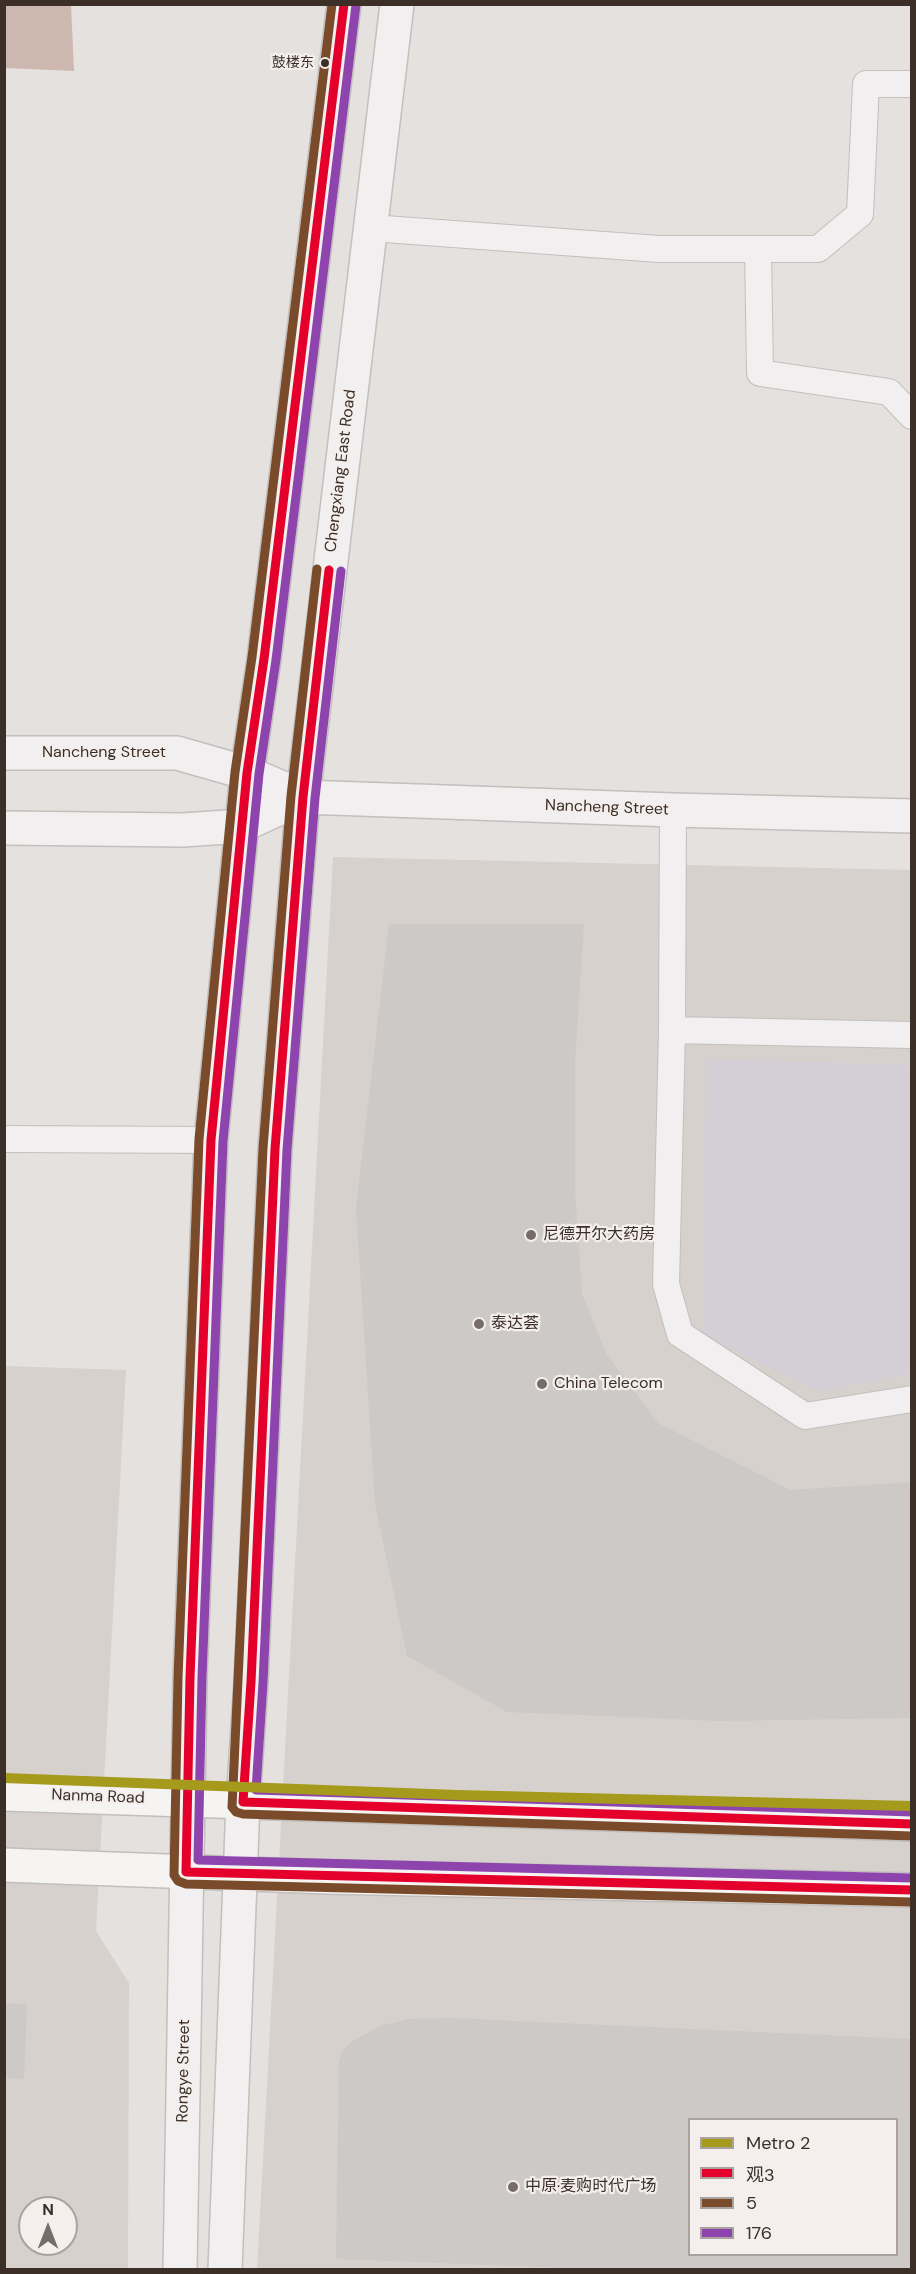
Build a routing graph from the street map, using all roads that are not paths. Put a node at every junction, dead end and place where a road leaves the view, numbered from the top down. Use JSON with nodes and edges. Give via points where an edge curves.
{"nodes":[{"id":1,"x":344,"y":4,"type":"edge"},
{"id":2,"x":397,"y":4,"type":"edge"},
{"id":3,"x":912,"y":84,"type":"edge"},
{"id":4,"x":371,"y":228,"type":"junction"},
{"id":5,"x":758,"y":249,"type":"junction"},
{"id":6,"x":912,"y":417,"type":"edge"},
{"id":7,"x":4,"y":753,"type":"edge"},
{"id":8,"x":247,"y":773,"type":"junction"},
{"id":9,"x":303,"y":797,"type":"junction"},
{"id":10,"x":673,"y":810,"type":"junction"},
{"id":11,"x":912,"y":816,"type":"edge"},
{"id":12,"x":241,"y":826,"type":"junction"},
{"id":13,"x":4,"y":828,"type":"edge"},
{"id":14,"x":672,"y":1030,"type":"junction"},
{"id":15,"x":912,"y":1035,"type":"edge"},
{"id":16,"x":4,"y":1139,"type":"edge"},
{"id":17,"x":211,"y":1140,"type":"junction"},
{"id":18,"x":912,"y":1399,"type":"edge"},
{"id":19,"x":4,"y":1794,"type":"edge"},
{"id":20,"x":188,"y":1801,"type":"junction"},
{"id":21,"x":243,"y":1803,"type":"junction"},
{"id":22,"x":912,"y":1824,"type":"edge"},
{"id":23,"x":4,"y":1865,"type":"edge"},
{"id":24,"x":186,"y":1872,"type":"junction"},
{"id":25,"x":241,"y":1874,"type":"junction"},
{"id":26,"x":912,"y":1890,"type":"edge"},
{"id":27,"x":180,"y":2270,"type":"edge"},
{"id":28,"x":225,"y":2270,"type":"edge"}],
"edges":[{"from":1,"to":8,"type":"street"},
{"from":2,"to":4,"type":"street","name":"Chengxiang East Road"},
{"from":3,"to":5,"type":"street","via":[[866,84],[860,214],[818,249]]},
{"from":4,"to":5,"type":"street","via":[[659,249]]},
{"from":4,"to":9,"type":"street","name":"Chengxiang East Road"},
{"from":5,"to":6,"type":"street","via":[[760,373],[889,392]]},
{"from":7,"to":8,"type":"street","name":"Nancheng Street","via":[[177,753]]},
{"from":8,"to":9,"type":"street","name":"Nancheng Street"},
{"from":8,"to":12,"type":"street"},
{"from":9,"to":10,"type":"street","name":"Nancheng Street"},
{"from":9,"to":12,"type":"street","name":"Nancheng Street"},
{"from":9,"to":21,"type":"street","name":"Chengxiang East Road","via":[[275,1149]]},
{"from":10,"to":11,"type":"street","name":"Nancheng Street"},
{"from":10,"to":14,"type":"street"},
{"from":12,"to":13,"type":"street","name":"Nancheng Street","via":[[183,830]]},
{"from":12,"to":17,"type":"street"},
{"from":14,"to":15,"type":"street"},
{"from":14,"to":18,"type":"street","via":[[666,1284],[680,1334],[805,1416]]},
{"from":16,"to":17,"type":"street"},
{"from":17,"to":20,"type":"street"},
{"from":19,"to":20,"type":"main road","name":"Nanma Road"},
{"from":20,"to":21,"type":"main road","name":"Nanma Road"},
{"from":20,"to":24,"type":"street"},
{"from":21,"to":22,"type":"main road","name":"Nanma Road"},
{"from":21,"to":25,"type":"street","name":"Chengxiang East Road"},
{"from":23,"to":24,"type":"main road"},
{"from":24,"to":25,"type":"main road"},
{"from":24,"to":27,"type":"street","name":"Rongye Street"},
{"from":25,"to":26,"type":"main road"},
{"from":25,"to":28,"type":"street"}]}
